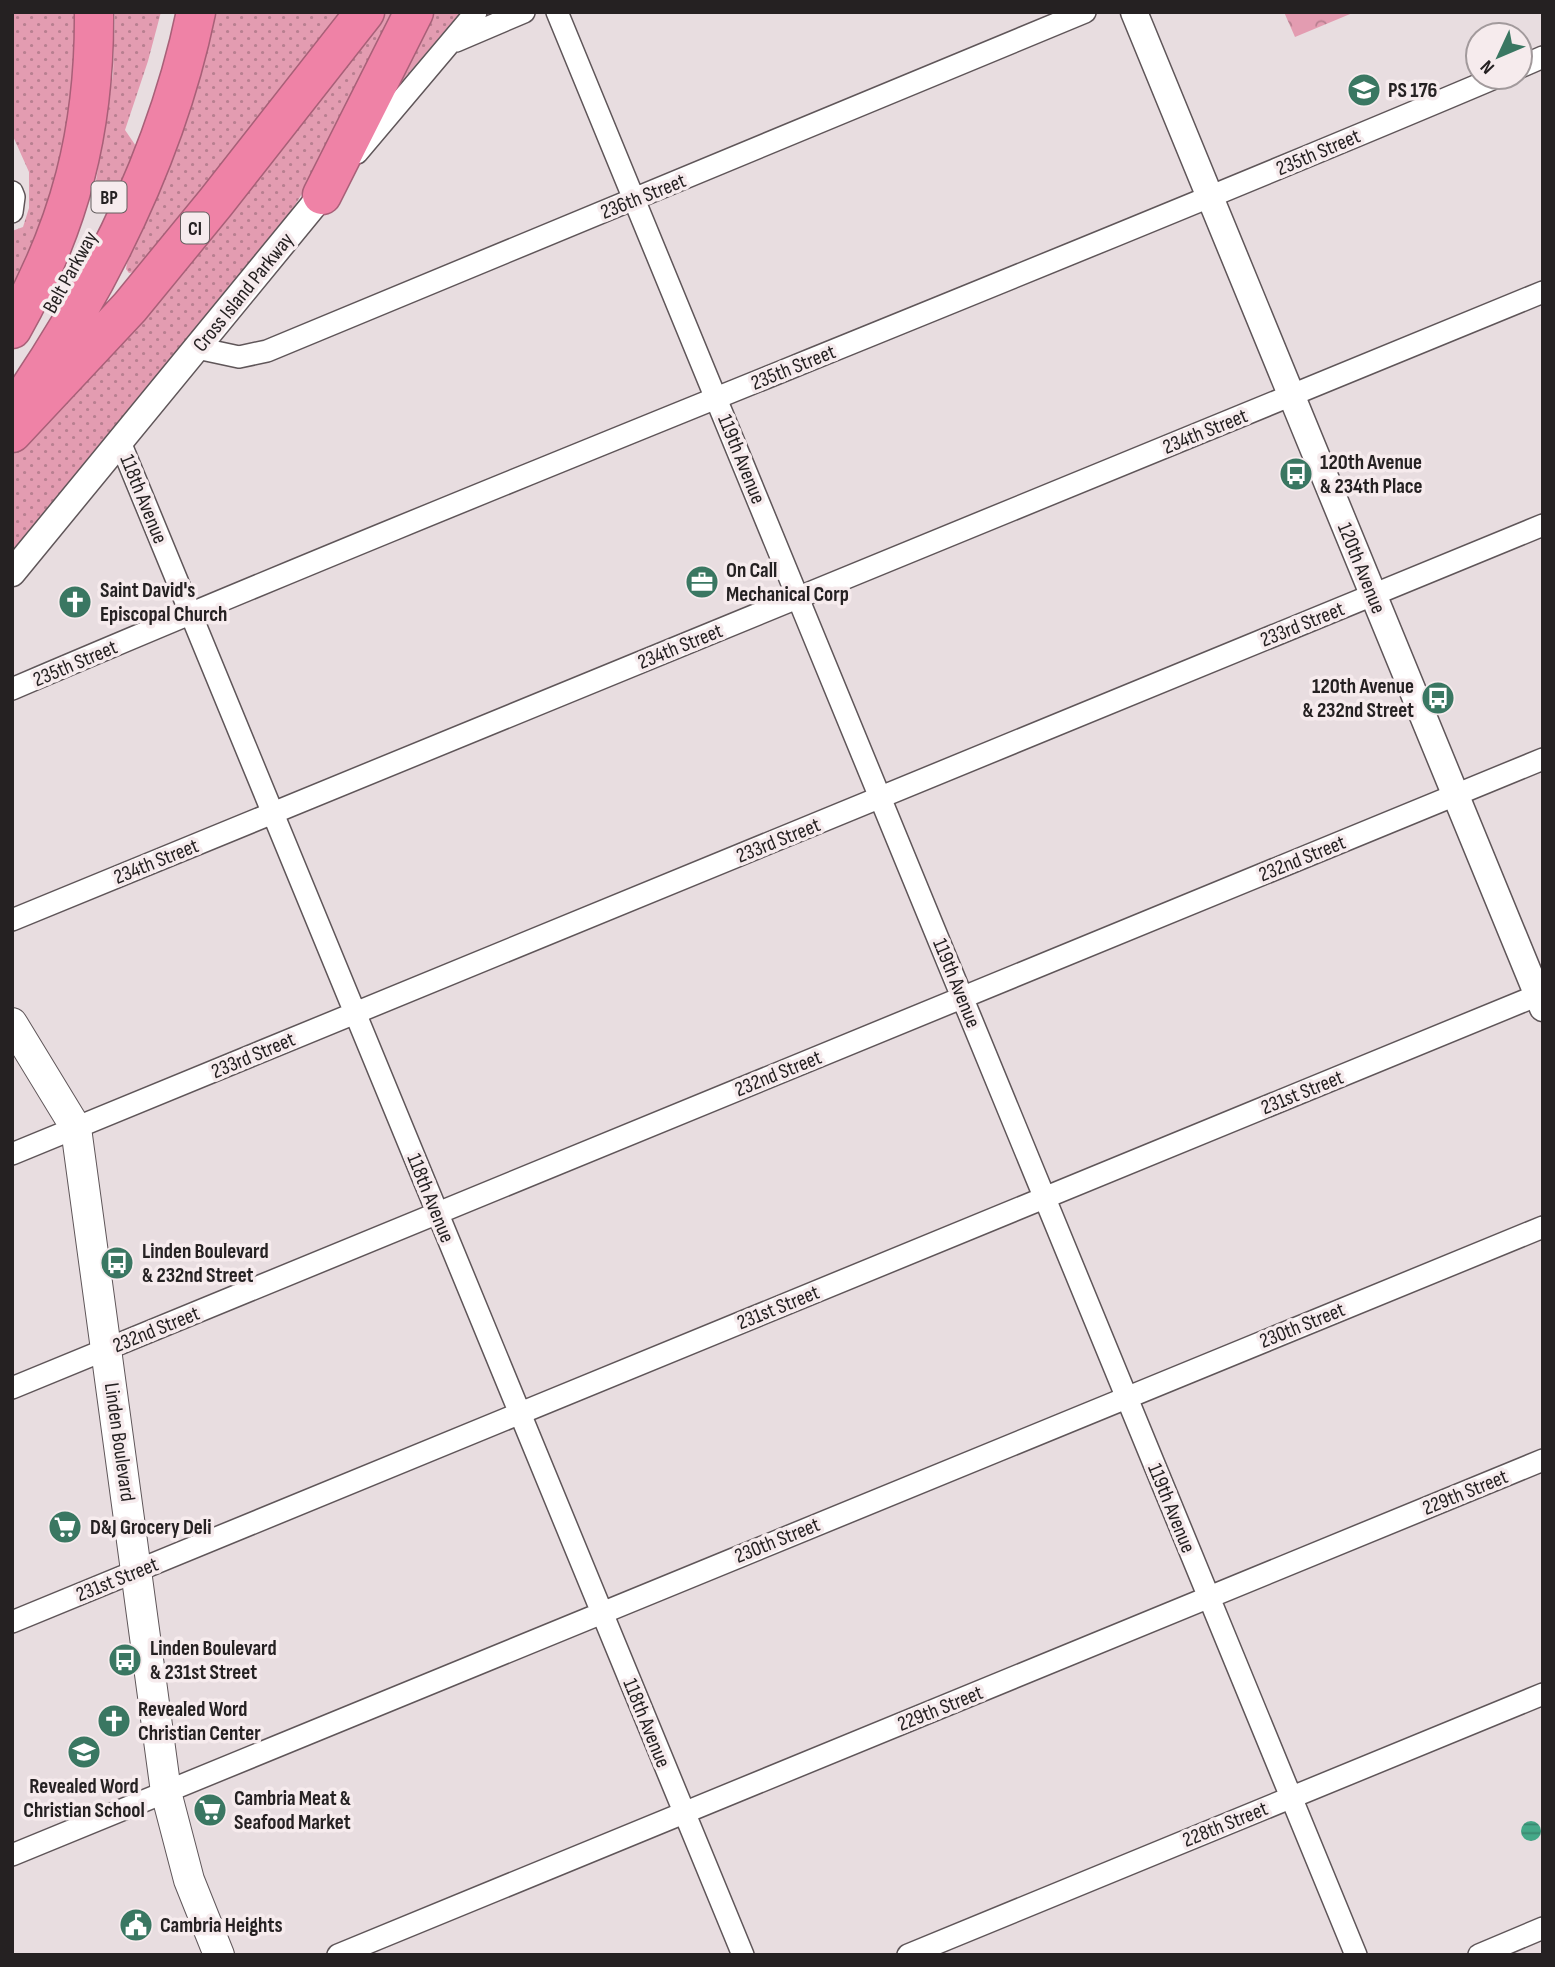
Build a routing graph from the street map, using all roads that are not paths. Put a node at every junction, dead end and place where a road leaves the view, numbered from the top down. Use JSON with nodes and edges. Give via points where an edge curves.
{"nodes":[{"id":1,"x":94,"y":12,"type":"edge"},
{"id":2,"x":173,"y":12,"type":"edge"},
{"id":3,"x":196,"y":12,"type":"edge"},
{"id":4,"x":365,"y":12,"type":"edge"},
{"id":5,"x":414,"y":12,"type":"edge"},
{"id":6,"x":476,"y":12,"type":"edge"},
{"id":7,"x":524,"y":12,"type":"edge"},
{"id":8,"x":557,"y":12,"type":"edge"},
{"id":9,"x":1085,"y":12,"type":"edge"},
{"id":10,"x":1134,"y":12,"type":"edge"},
{"id":11,"x":450,"y":43,"type":"junction"},
{"id":12,"x":1464,"y":91,"type":"edge"},
{"id":13,"x":322,"y":195,"type":"junction"},
{"id":14,"x":1208,"y":198,"type":"junction"},
{"id":15,"x":633,"y":200,"type":"junction"},
{"id":16,"x":1543,"y":292,"type":"edge"},
{"id":17,"x":12,"y":329,"type":"edge"},
{"id":18,"x":197,"y":348,"type":"junction"},
{"id":19,"x":12,"y":368,"type":"edge"},
{"id":20,"x":1291,"y":395,"type":"junction"},
{"id":21,"x":717,"y":398,"type":"junction"},
{"id":22,"x":12,"y":416,"type":"edge"},
{"id":23,"x":12,"y":433,"type":"edge"},
{"id":24,"x":120,"y":442,"type":"junction"},
{"id":25,"x":1543,"y":525,"type":"edge"},
{"id":26,"x":12,"y":573,"type":"edge"},
{"id":27,"x":1373,"y":595,"type":"junction"},
{"id":28,"x":799,"y":597,"type":"junction"},
{"id":29,"x":191,"y":613,"type":"junction"},
{"id":30,"x":12,"y":689,"type":"edge"},
{"id":31,"x":1543,"y":759,"type":"edge"},
{"id":32,"x":1455,"y":795,"type":"junction"},
{"id":33,"x":881,"y":797,"type":"junction"},
{"id":34,"x":273,"y":813,"type":"junction"},
{"id":35,"x":12,"y":920,"type":"edge"},
{"id":36,"x":963,"y":997,"type":"junction"},
{"id":37,"x":1541,"y":999,"type":"edge"},
{"id":38,"x":355,"y":1013,"type":"junction"},
{"id":39,"x":12,"y":1023,"type":"edge"},
{"id":40,"x":76,"y":1128,"type":"junction"},
{"id":41,"x":12,"y":1154,"type":"edge"},
{"id":42,"x":1045,"y":1198,"type":"junction"},
{"id":43,"x":438,"y":1213,"type":"junction"},
{"id":44,"x":1543,"y":1227,"type":"edge"},
{"id":45,"x":107,"y":1349,"type":"junction"},
{"id":46,"x":12,"y":1388,"type":"edge"},
{"id":47,"x":1127,"y":1397,"type":"junction"},
{"id":48,"x":520,"y":1413,"type":"junction"},
{"id":49,"x":1543,"y":1460,"type":"edge"},
{"id":50,"x":136,"y":1570,"type":"junction"},
{"id":51,"x":1209,"y":1597,"type":"junction"},
{"id":52,"x":602,"y":1612,"type":"junction"},
{"id":53,"x":12,"y":1622,"type":"edge"},
{"id":54,"x":1543,"y":1694,"type":"edge"},
{"id":55,"x":166,"y":1792,"type":"junction"},
{"id":56,"x":1292,"y":1796,"type":"junction"},
{"id":57,"x":685,"y":1813,"type":"junction"},
{"id":58,"x":12,"y":1855,"type":"edge"},
{"id":59,"x":1543,"y":1928,"type":"edge"},
{"id":60,"x":219,"y":1955,"type":"edge"},
{"id":61,"x":338,"y":1955,"type":"edge"},
{"id":62,"x":743,"y":1955,"type":"edge"},
{"id":63,"x":908,"y":1955,"type":"edge"},
{"id":64,"x":1356,"y":1955,"type":"edge"},
{"id":65,"x":1479,"y":1955,"type":"edge"}],
"edges":[{"from":1,"to":17,"type":"highway","via":[[92,84],[73,190],[51,252]]},
{"from":2,"to":19,"type":"highway","name":"Belt Parkway","number":"BP","via":[[147,103],[114,186],[72,272]]},
{"from":3,"to":22,"type":"highway","via":[[158,139],[120,232],[80,309]]},
{"from":4,"to":23,"type":"highway","number":"CI","via":[[130,307]]},
{"from":5,"to":13,"type":"highway"},
{"from":6,"to":11,"type":"street","name":"Cross Island Parkway"},
{"from":7,"to":11,"type":"street"},
{"from":8,"to":15,"type":"street","name":"119th Avenue"},
{"from":9,"to":15,"type":"street","name":"236th Street"},
{"from":10,"to":14,"type":"street","name":"120th Avenue"},
{"from":11,"to":13,"type":"street","name":"Cross Island Parkway"},
{"from":12,"to":14,"type":"street","name":"235th Street"},
{"from":13,"to":18,"type":"street","name":"Cross Island Parkway"},
{"from":14,"to":20,"type":"street","name":"120th Avenue"},
{"from":14,"to":21,"type":"street","name":"235th Street"},
{"from":15,"to":18,"type":"street","name":"236th Street","via":[[267,351],[239,356]]},
{"from":15,"to":21,"type":"street","name":"119th Avenue"},
{"from":16,"to":20,"type":"street","name":"234th Street"},
{"from":18,"to":24,"type":"street","name":"Cross Island Parkway"},
{"from":20,"to":27,"type":"street","name":"120th Avenue"},
{"from":20,"to":28,"type":"street","name":"234th Street"},
{"from":21,"to":28,"type":"street","name":"119th Avenue"},
{"from":21,"to":29,"type":"street","name":"235th Street"},
{"from":24,"to":26,"type":"street","name":"Cross Island Parkway"},
{"from":24,"to":29,"type":"street","name":"118th Avenue"},
{"from":25,"to":27,"type":"street","name":"233rd Street"},
{"from":27,"to":32,"type":"street","name":"120th Avenue"},
{"from":27,"to":33,"type":"street","name":"233rd Street"},
{"from":28,"to":33,"type":"street","name":"119th Avenue"},
{"from":28,"to":34,"type":"street","name":"234th Street"},
{"from":29,"to":30,"type":"street","name":"235th Street"},
{"from":29,"to":34,"type":"street","name":"118th Avenue"},
{"from":31,"to":32,"type":"street","name":"232nd Street"},
{"from":32,"to":36,"type":"street","name":"232nd Street"},
{"from":32,"to":37,"type":"street","name":"120th Avenue"},
{"from":33,"to":36,"type":"street","name":"119th Avenue"},
{"from":33,"to":38,"type":"street","name":"233rd Street"},
{"from":34,"to":35,"type":"street","name":"234th Street"},
{"from":34,"to":38,"type":"street","name":"118th Avenue"},
{"from":36,"to":42,"type":"street","name":"119th Avenue"},
{"from":36,"to":43,"type":"street","name":"232nd Street"},
{"from":37,"to":42,"type":"street","name":"231st Street"},
{"from":38,"to":40,"type":"street","name":"233rd Street"},
{"from":38,"to":43,"type":"street","name":"118th Avenue"},
{"from":39,"to":40,"type":"main road","name":"Linden Boulevard"},
{"from":40,"to":41,"type":"street","name":"233rd Street"},
{"from":40,"to":45,"type":"main road","name":"Linden Boulevard"},
{"from":42,"to":47,"type":"street","name":"119th Avenue"},
{"from":42,"to":48,"type":"street","name":"231st Street"},
{"from":43,"to":45,"type":"street","name":"232nd Street"},
{"from":43,"to":48,"type":"street","name":"118th Avenue"},
{"from":44,"to":47,"type":"street","name":"230th Street"},
{"from":45,"to":46,"type":"street","name":"232nd Street"},
{"from":45,"to":50,"type":"main road","name":"Linden Boulevard"},
{"from":47,"to":51,"type":"street","name":"119th Avenue"},
{"from":47,"to":52,"type":"street","name":"230th Street"},
{"from":48,"to":50,"type":"street","name":"231st Street"},
{"from":48,"to":52,"type":"street","name":"118th Avenue"},
{"from":49,"to":51,"type":"street","name":"229th Street"},
{"from":50,"to":53,"type":"street","name":"231st Street"},
{"from":50,"to":55,"type":"main road","name":"Linden Boulevard"},
{"from":51,"to":56,"type":"street","name":"119th Avenue"},
{"from":51,"to":57,"type":"street","name":"229th Street"},
{"from":52,"to":55,"type":"street","name":"230th Street"},
{"from":52,"to":57,"type":"street","name":"118th Avenue"},
{"from":54,"to":56,"type":"street","name":"228th Street"},
{"from":55,"to":58,"type":"street","name":"230th Street"},
{"from":55,"to":60,"type":"main road","name":"Linden Boulevard","via":[[189,1880]]},
{"from":56,"to":63,"type":"street","name":"228th Street"},
{"from":56,"to":64,"type":"street","name":"119th Avenue"},
{"from":57,"to":61,"type":"street","name":"229th Street"},
{"from":57,"to":62,"type":"street","name":"118th Avenue"},
{"from":59,"to":65,"type":"street"}]}
